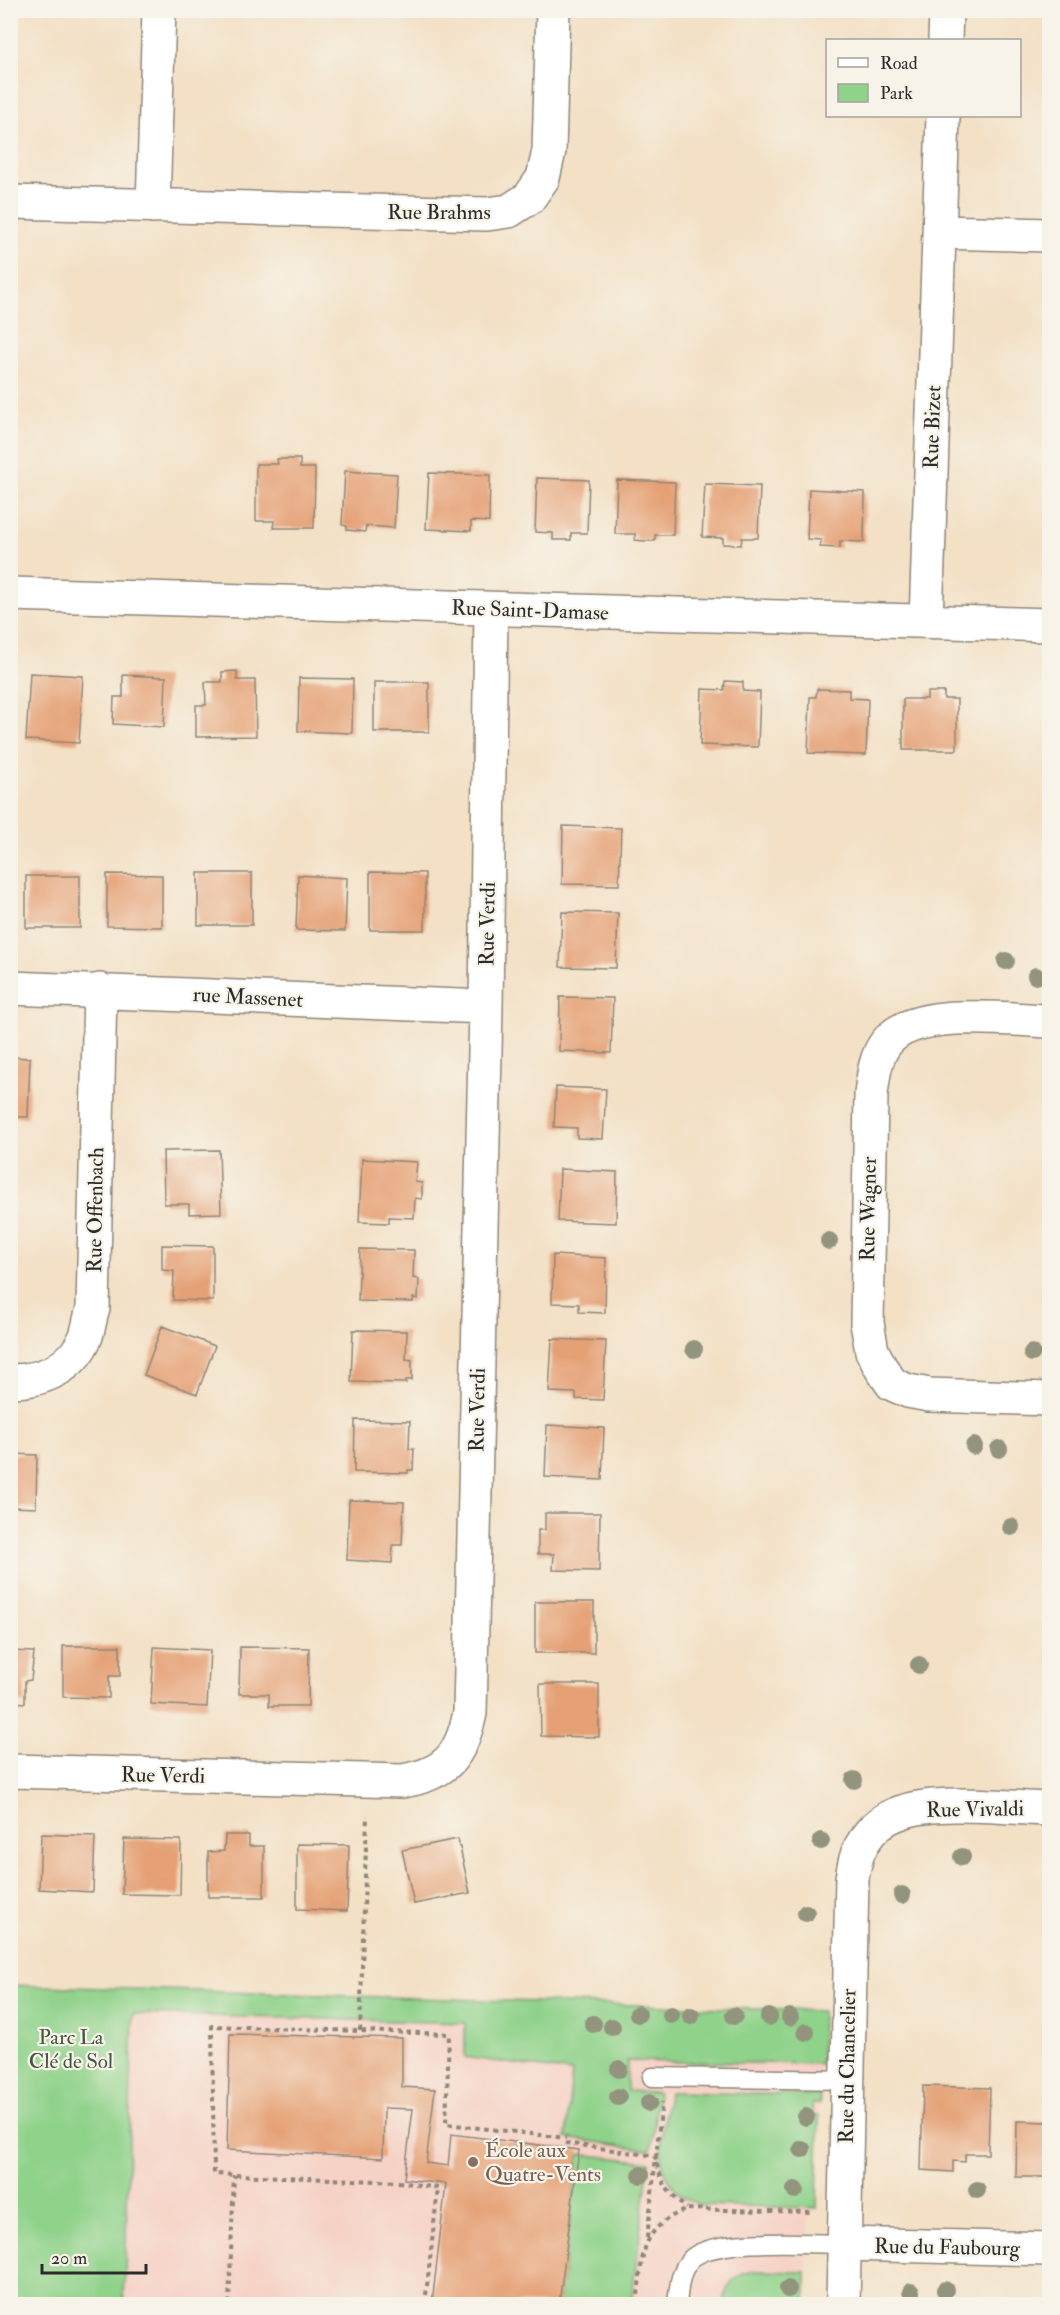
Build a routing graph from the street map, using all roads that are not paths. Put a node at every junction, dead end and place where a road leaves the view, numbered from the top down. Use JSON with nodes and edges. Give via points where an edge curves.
{"nodes":[{"id":1,"x":159,"y":10,"type":"edge"},
{"id":2,"x":553,"y":10,"type":"edge"},
{"id":3,"x":945,"y":10,"type":"edge"},
{"id":4,"x":945,"y":39,"type":"edge"},
{"id":5,"x":943,"y":117,"type":"edge"},
{"id":6,"x":10,"y":202,"type":"edge"},
{"id":7,"x":153,"y":206,"type":"junction"},
{"id":8,"x":939,"y":232,"type":"junction"},
{"id":9,"x":1050,"y":235,"type":"edge"},
{"id":10,"x":10,"y":594,"type":"edge"},
{"id":11,"x":491,"y":609,"type":"junction"},
{"id":12,"x":926,"y":621,"type":"junction"},
{"id":13,"x":1050,"y":625,"type":"edge"},
{"id":14,"x":10,"y":988,"type":"edge"},
{"id":15,"x":100,"y":990,"type":"junction"},
{"id":16,"x":486,"y":1007,"type":"junction"},
{"id":17,"x":1050,"y":1021,"type":"edge"},
{"id":18,"x":10,"y":1381,"type":"edge"},
{"id":19,"x":1050,"y":1399,"type":"edge"},
{"id":20,"x":10,"y":1771,"type":"edge"},
{"id":21,"x":1050,"y":1809,"type":"edge"},
{"id":22,"x":870,"y":1832,"type":"joint"},
{"id":23,"x":652,"y":2077,"type":"dead end"},
{"id":24,"x":847,"y":2080,"type":"junction"},
{"id":25,"x":845,"y":2244,"type":"junction"},
{"id":26,"x":1050,"y":2249,"type":"edge"},
{"id":27,"x":677,"y":2304,"type":"edge"},
{"id":28,"x":843,"y":2304,"type":"edge"}],
"edges":[{"from":1,"to":7,"type":"street"},
{"from":2,"to":7,"type":"street","name":"Rue Brahms","via":[[549,151],[543,178],[529,198],[509,211],[487,214]]},
{"from":3,"to":4,"type":"street"},
{"from":5,"to":8,"type":"street","name":"Rue Bizet"},
{"from":6,"to":7,"type":"street","name":"Rue Brahms"},
{"from":8,"to":9,"type":"street"},
{"from":8,"to":12,"type":"street","name":"Rue Bizet"},
{"from":10,"to":11,"type":"street","name":"Rue Saint-Damase"},
{"from":11,"to":12,"type":"street","name":"Rue Saint-Damase"},
{"from":11,"to":16,"type":"street","name":"Rue Verdi"},
{"from":12,"to":13,"type":"street","name":"Rue Saint-Damase"},
{"from":14,"to":15,"type":"street","name":"rue Massenet"},
{"from":15,"to":16,"type":"street","name":"rue Massenet"},
{"from":15,"to":18,"type":"street","name":"Rue Offenbach","via":[[93,1308],[85,1337],[58,1370],[38,1379]]},
{"from":16,"to":20,"type":"street","name":"Rue Verdi","via":[[470,1713],[459,1748],[438,1770],[402,1781]]},
{"from":17,"to":19,"type":"street","name":"Rue Wagner","via":[[933,1018],[906,1027],[885,1043],[873,1074],[871,1095],[866,1290],[872,1351],[892,1384],[929,1395]]},
{"from":21,"to":22,"type":"street","name":"Rue Vivaldi","via":[[933,1807],[889,1817]]},
{"from":22,"to":24,"type":"street","name":"Rue du Chancelier","via":[[859,1851],[852,1878]]},
{"from":23,"to":24,"type":"lane"},
{"from":24,"to":25,"type":"street","name":"Rue du Chancelier"},
{"from":25,"to":26,"type":"street","name":"Rue du Faubourg"},
{"from":25,"to":27,"type":"lane","via":[[724,2245],[700,2252],[684,2268]]},
{"from":25,"to":28,"type":"street","name":"Rue du Chancelier"}]}
